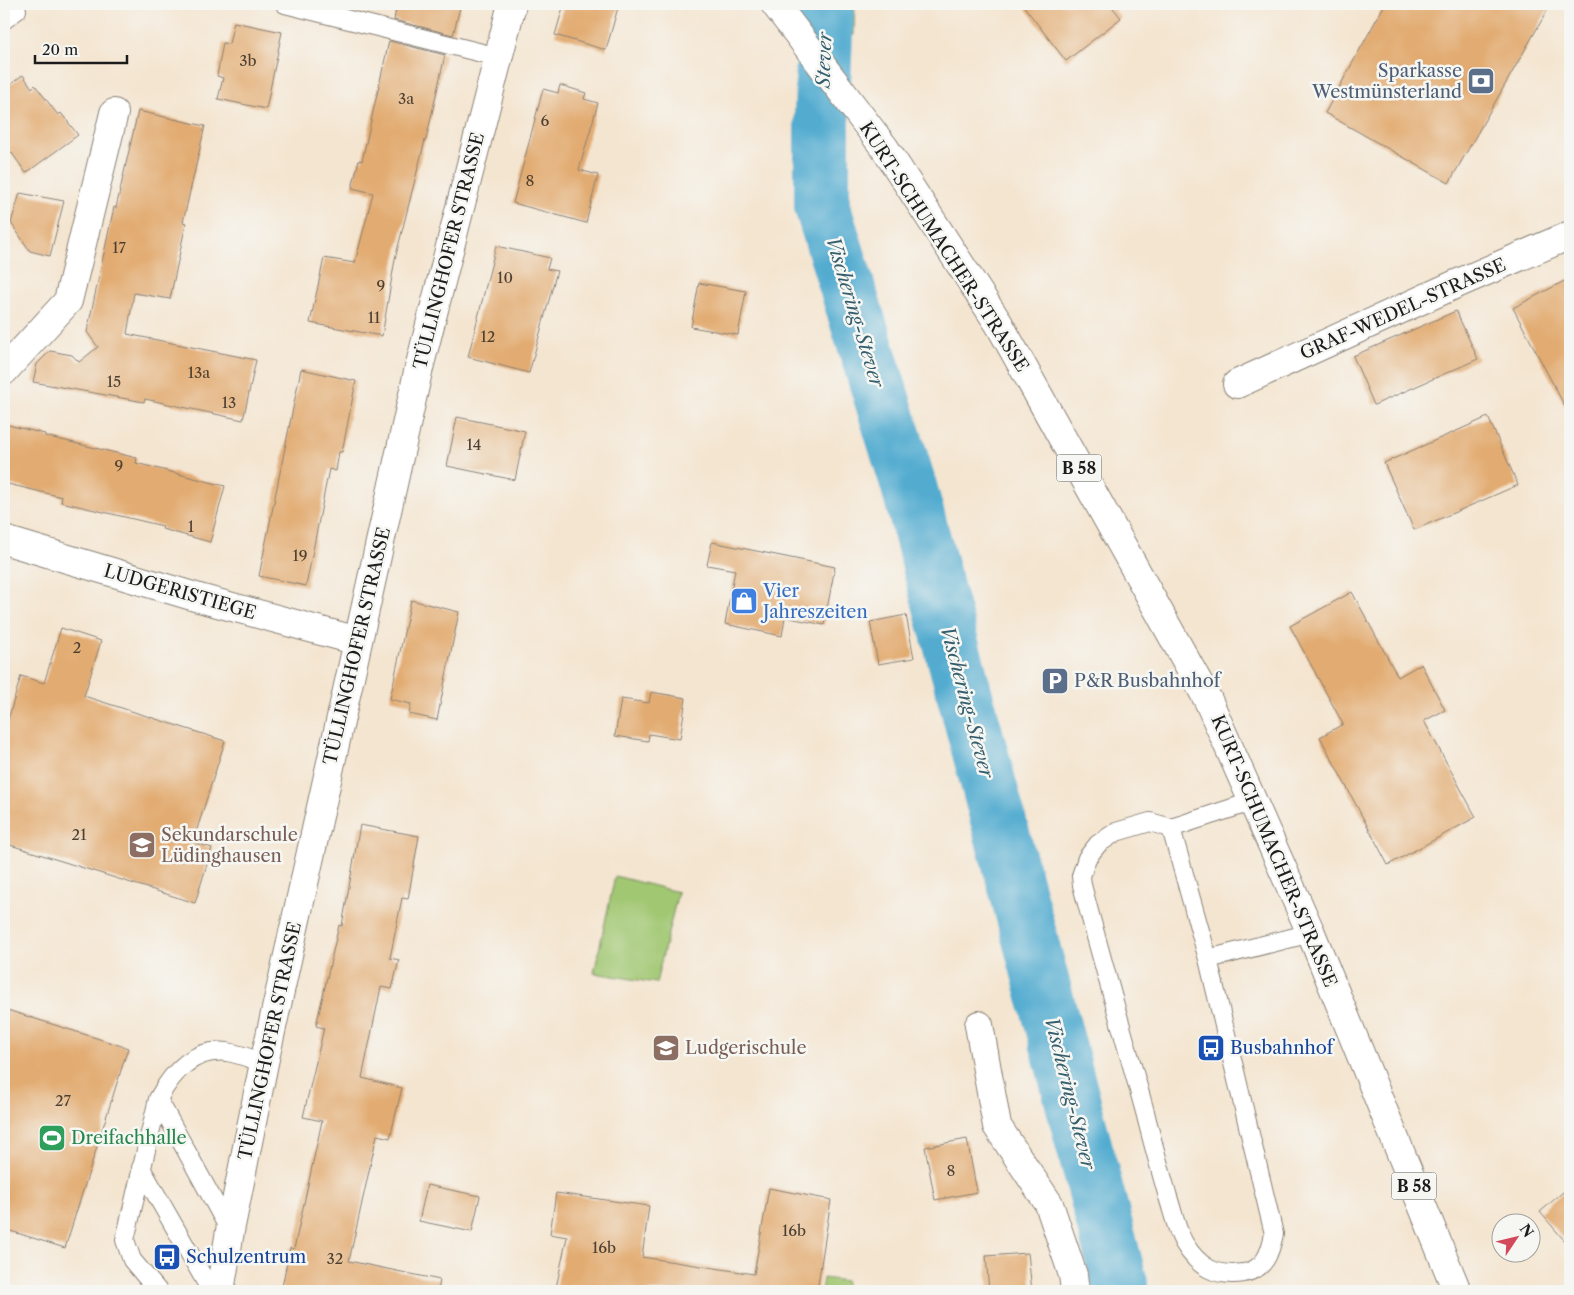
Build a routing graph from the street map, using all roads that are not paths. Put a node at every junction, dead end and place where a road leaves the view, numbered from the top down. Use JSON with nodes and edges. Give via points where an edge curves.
{"nodes":[{"id":1,"x":12,"y":4,"type":"edge"},
{"id":2,"x":285,"y":4,"type":"edge"},
{"id":3,"x":512,"y":4,"type":"edge"},
{"id":4,"x":775,"y":4,"type":"edge"},
{"id":5,"x":4,"y":20,"type":"edge"},
{"id":6,"x":498,"y":57,"type":"junction"},
{"id":7,"x":114,"y":113,"type":"dead end"},
{"id":8,"x":1570,"y":236,"type":"edge"},
{"id":9,"x":4,"y":371,"type":"edge"},
{"id":10,"x":1237,"y":384,"type":"dead end"},
{"id":11,"x":4,"y":540,"type":"edge"},
{"id":12,"x":358,"y":641,"type":"junction"},
{"id":13,"x":1254,"y":800,"type":"junction"},
{"id":14,"x":1171,"y":828,"type":"junction"},
{"id":15,"x":1311,"y":933,"type":"junction"},
{"id":16,"x":1208,"y":959,"type":"junction"},
{"id":17,"x":979,"y":1025,"type":"dead end"},
{"id":18,"x":264,"y":1063,"type":"junction"},
{"id":19,"x":158,"y":1099,"type":"junction"},
{"id":20,"x":141,"y":1168,"type":"junction"},
{"id":21,"x":230,"y":1231,"type":"junction"},
{"id":22,"x":158,"y":1291,"type":"edge"},
{"id":23,"x":211,"y":1291,"type":"edge"},
{"id":24,"x":220,"y":1291,"type":"edge"},
{"id":25,"x":1075,"y":1291,"type":"edge"},
{"id":26,"x":1457,"y":1291,"type":"edge"}],
"edges":[{"from":1,"to":5,"type":"lane","via":[[16,10]]},
{"from":2,"to":6,"type":"lane"},
{"from":3,"to":6,"type":"street","name":"TÜLLINGHOFER STRASSE"},
{"from":4,"to":13,"type":"street","name":"KURT-SCHUMACHER-STRASSE","number":"B 58","via":[[884,147],[999,324],[1208,700]]},
{"from":6,"to":12,"type":"street","name":"TÜLLINGHOFER STRASSE","via":[[418,372]]},
{"from":7,"to":9,"type":"street","via":[[68,301]]},
{"from":8,"to":10,"type":"street","name":"GRAF-WEDEL-STRASSE"},
{"from":11,"to":12,"type":"street","name":"LUDGERISTIEGE"},
{"from":12,"to":18,"type":"street","name":"TÜLLINGHOFER STRASSE"},
{"from":13,"to":14,"type":"lane"},
{"from":13,"to":15,"type":"street","name":"KURT-SCHUMACHER-STRASSE","number":"B 58"},
{"from":14,"to":16,"type":"lane"},
{"from":14,"to":16,"type":"lane","via":[[1150,822],[1116,832],[1098,844],[1087,858],[1081,876],[1082,885],[1176,1224],[1195,1258],[1208,1270],[1229,1275],[1254,1271],[1270,1254],[1274,1234]]},
{"from":15,"to":16,"type":"lane"},
{"from":15,"to":26,"type":"street","name":"KURT-SCHUMACHER-STRASSE","number":"B 58"},
{"from":17,"to":25,"type":"street","via":[[997,1126],[1049,1204],[1073,1275]]},
{"from":18,"to":19,"type":"lane","via":[[226,1052],[204,1054],[184,1064],[168,1080]]},
{"from":18,"to":21,"type":"street","name":"TÜLLINGHOFER STRASSE"},
{"from":19,"to":20,"type":"lane"},
{"from":19,"to":21,"type":"lane"},
{"from":20,"to":22,"type":"lane","via":[[125,1240],[132,1260]]},
{"from":20,"to":23,"type":"lane"},
{"from":21,"to":24,"type":"street","name":"TÜLLINGHOFER STRASSE"}]}
